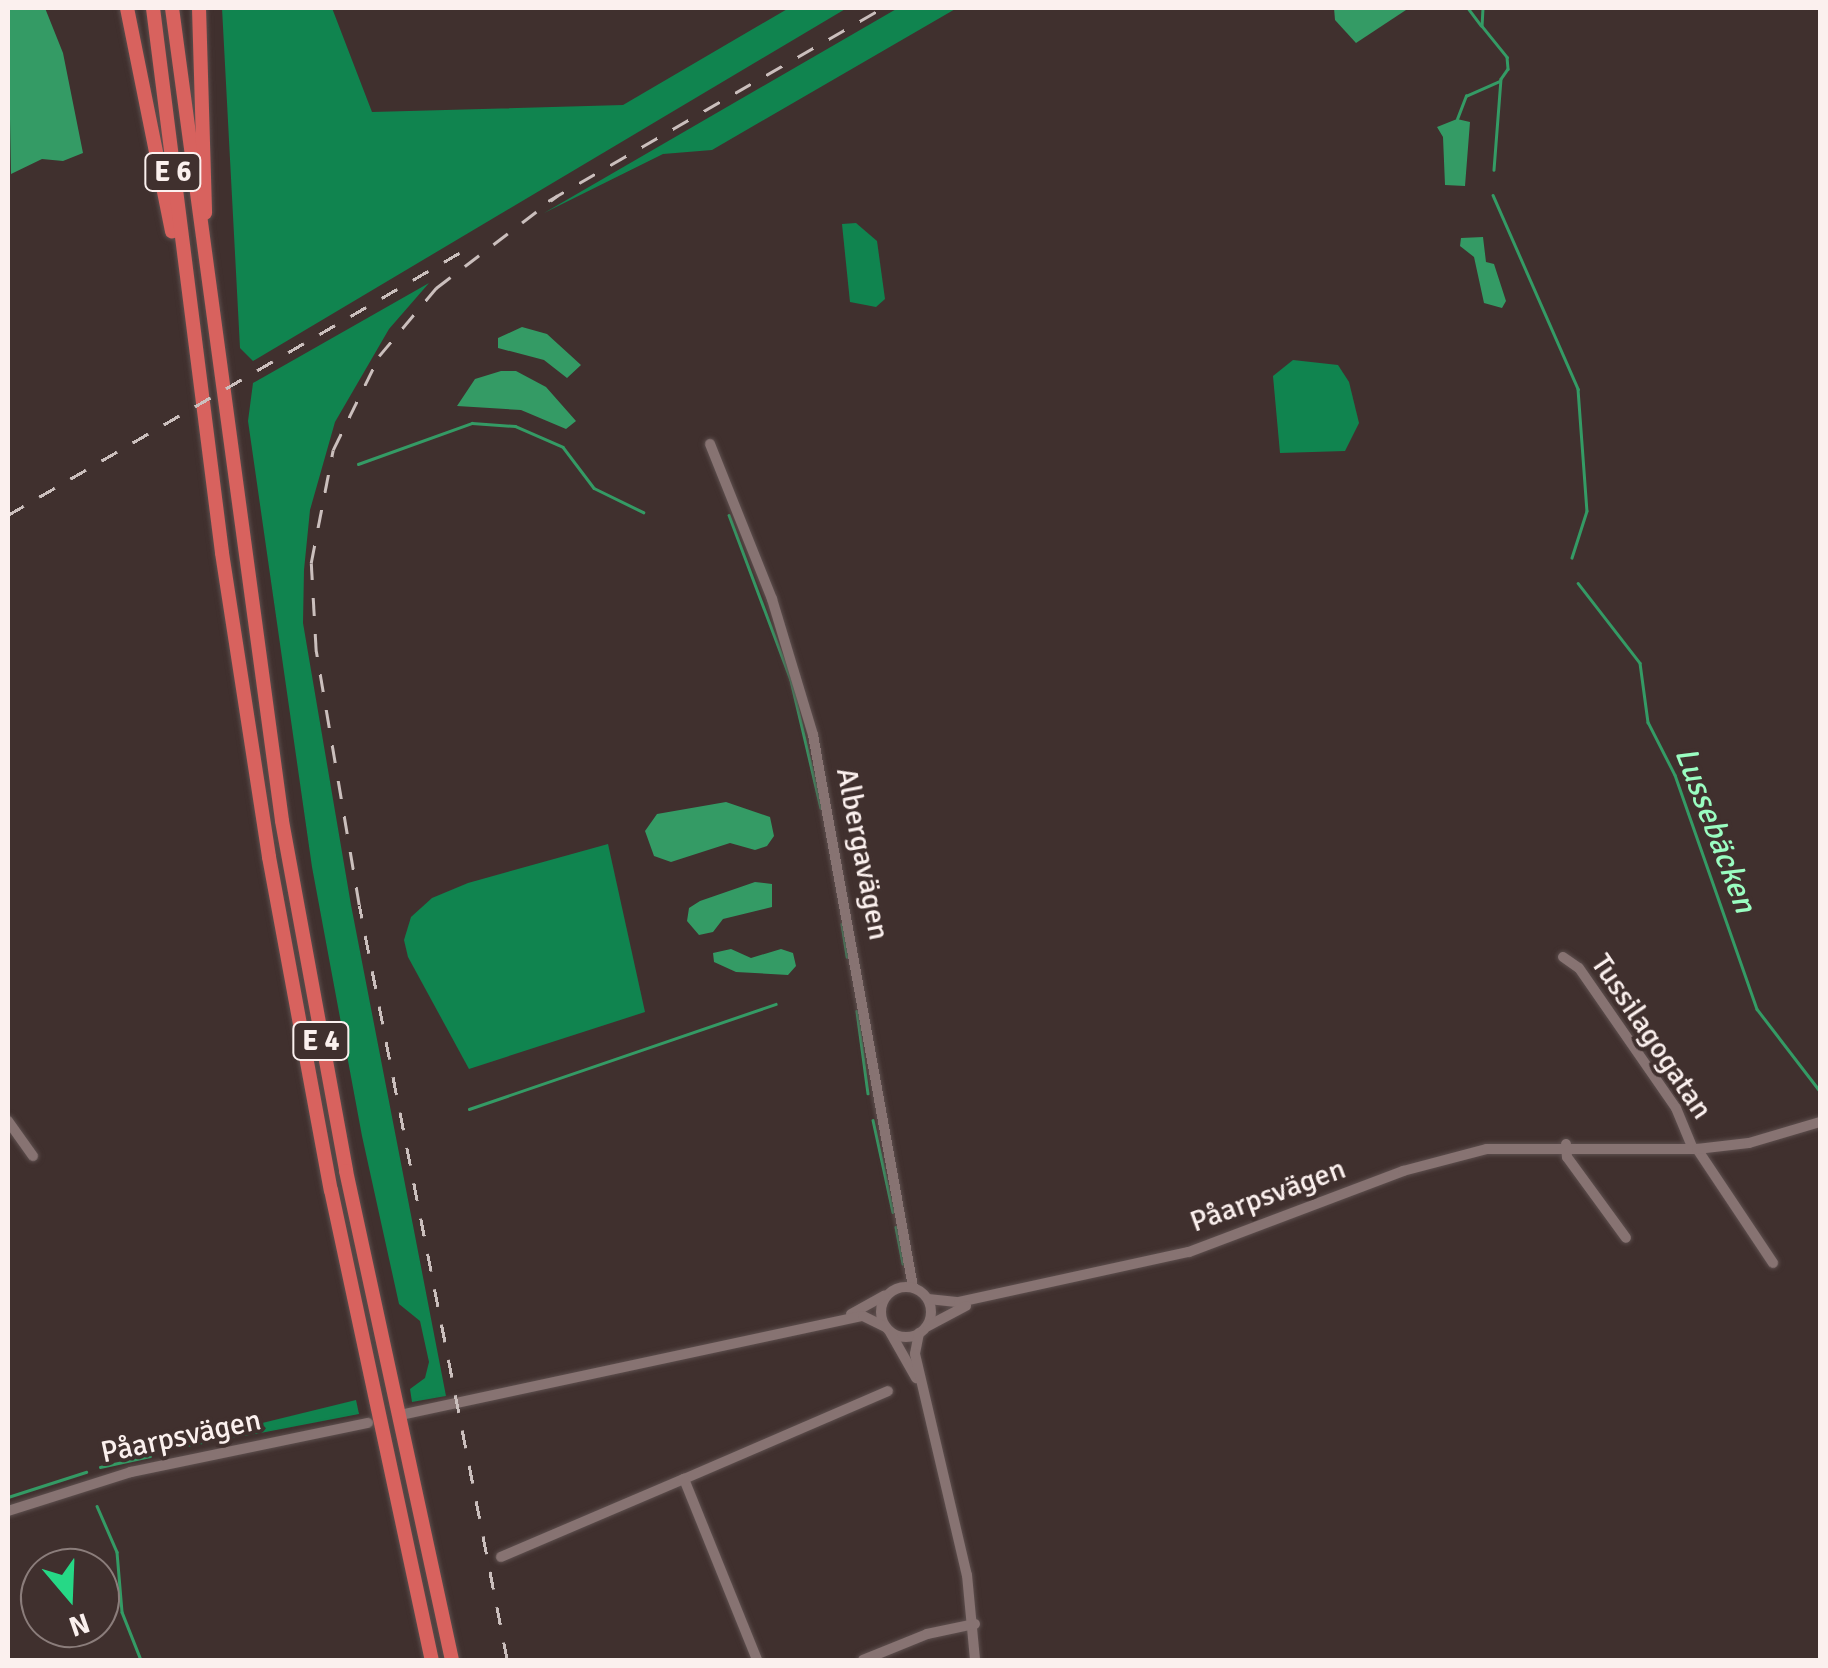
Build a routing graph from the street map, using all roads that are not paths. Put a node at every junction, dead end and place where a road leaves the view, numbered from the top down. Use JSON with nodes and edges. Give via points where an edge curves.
{"nodes":[{"id":1,"x":154,"y":8,"type":"edge"},
{"id":2,"x":172,"y":8,"type":"edge"},
{"id":3,"x":199,"y":8,"type":"edge"},
{"id":4,"x":126,"y":10,"type":"edge"},
{"id":5,"x":206,"y":284,"type":"junction"},
{"id":6,"x":194,"y":338,"type":"junction"},
{"id":7,"x":710,"y":444,"type":"dead end"},
{"id":8,"x":1562,"y":958,"type":"dead end"},
{"id":9,"x":8,"y":1122,"type":"edge"},
{"id":10,"x":1820,"y":1122,"type":"edge"},
{"id":11,"x":1566,"y":1144,"type":"junction"},
{"id":12,"x":1695,"y":1149,"type":"junction"},
{"id":13,"x":33,"y":1156,"type":"dead end"},
{"id":14,"x":1626,"y":1238,"type":"dead end"},
{"id":15,"x":1773,"y":1263,"type":"dead end"},
{"id":16,"x":913,"y":1287,"type":"junction"},
{"id":17,"x":889,"y":1293,"type":"junction"},
{"id":18,"x":985,"y":1297,"type":"junction"},
{"id":19,"x":928,"y":1299,"type":"junction"},
{"id":20,"x":836,"y":1322,"type":"junction"},
{"id":21,"x":888,"y":1329,"type":"junction"},
{"id":22,"x":923,"y":1330,"type":"junction"},
{"id":23,"x":888,"y":1391,"type":"dead end"},
{"id":24,"x":925,"y":1397,"type":"junction"},
{"id":25,"x":405,"y":1414,"type":"dead end"},
{"id":26,"x":368,"y":1422,"type":"dead end"},
{"id":27,"x":684,"y":1479,"type":"junction"},
{"id":28,"x":8,"y":1510,"type":"edge"},
{"id":29,"x":501,"y":1557,"type":"dead end"},
{"id":30,"x":975,"y":1624,"type":"junction"},
{"id":31,"x":432,"y":1660,"type":"edge"},
{"id":32,"x":452,"y":1660,"type":"edge"},
{"id":33,"x":757,"y":1660,"type":"edge"},
{"id":34,"x":863,"y":1660,"type":"edge"},
{"id":35,"x":975,"y":1660,"type":"edge"}],
"edges":[{"from":1,"to":6,"type":"highway","number":"E 6"},
{"from":2,"to":5,"type":"highway","number":"E 6"},
{"from":3,"to":5,"type":"highway","number":"E 4"},
{"from":4,"to":6,"type":"highway","number":"E 4"},
{"from":5,"to":32,"type":"highway","number":"E 4","via":[[248,609],[309,976]]},
{"from":6,"to":31,"type":"highway","number":"E 4","via":[[247,720],[296,1008]]},
{"from":7,"to":16,"type":"street","name":"Albergavägen","via":[[772,600],[812,735]]},
{"from":8,"to":12,"type":"street","name":"Tussilagogatan","via":[[1579,968]]},
{"from":9,"to":13,"type":"street"},
{"from":10,"to":12,"type":"street","name":"Påarpsvägen","via":[[1749,1143]]},
{"from":11,"to":12,"type":"street","name":"Påarpsvägen"},
{"from":11,"to":14,"type":"street","via":[[1567,1158]]},
{"from":11,"to":18,"type":"street","name":"Påarpsvägen","via":[[1504,1146],[1435,1160],[1220,1243]]},
{"from":12,"to":15,"type":"street"},
{"from":16,"to":17,"type":"street"},
{"from":16,"to":19,"type":"street"},
{"from":17,"to":20,"type":"street"},
{"from":17,"to":21,"type":"street","via":[[881,1309]]},
{"from":18,"to":19,"type":"street","name":"Påarpsvägen","via":[[946,1304]]},
{"from":18,"to":22,"type":"street","name":"Påarpsvägen"},
{"from":19,"to":22,"type":"street"},
{"from":20,"to":21,"type":"street","via":[[871,1317]]},
{"from":20,"to":25,"type":"street"},
{"from":21,"to":22,"type":"street"},
{"from":21,"to":24,"type":"street"},
{"from":22,"to":24,"type":"street","via":[[914,1350]]},
{"from":23,"to":27,"type":"street"},
{"from":24,"to":30,"type":"street"},
{"from":26,"to":28,"type":"street","name":"Påarpsvägen","via":[[131,1472]]},
{"from":27,"to":29,"type":"street"},
{"from":27,"to":33,"type":"street"},
{"from":30,"to":34,"type":"street","via":[[927,1634]]},
{"from":30,"to":35,"type":"street"}]}
